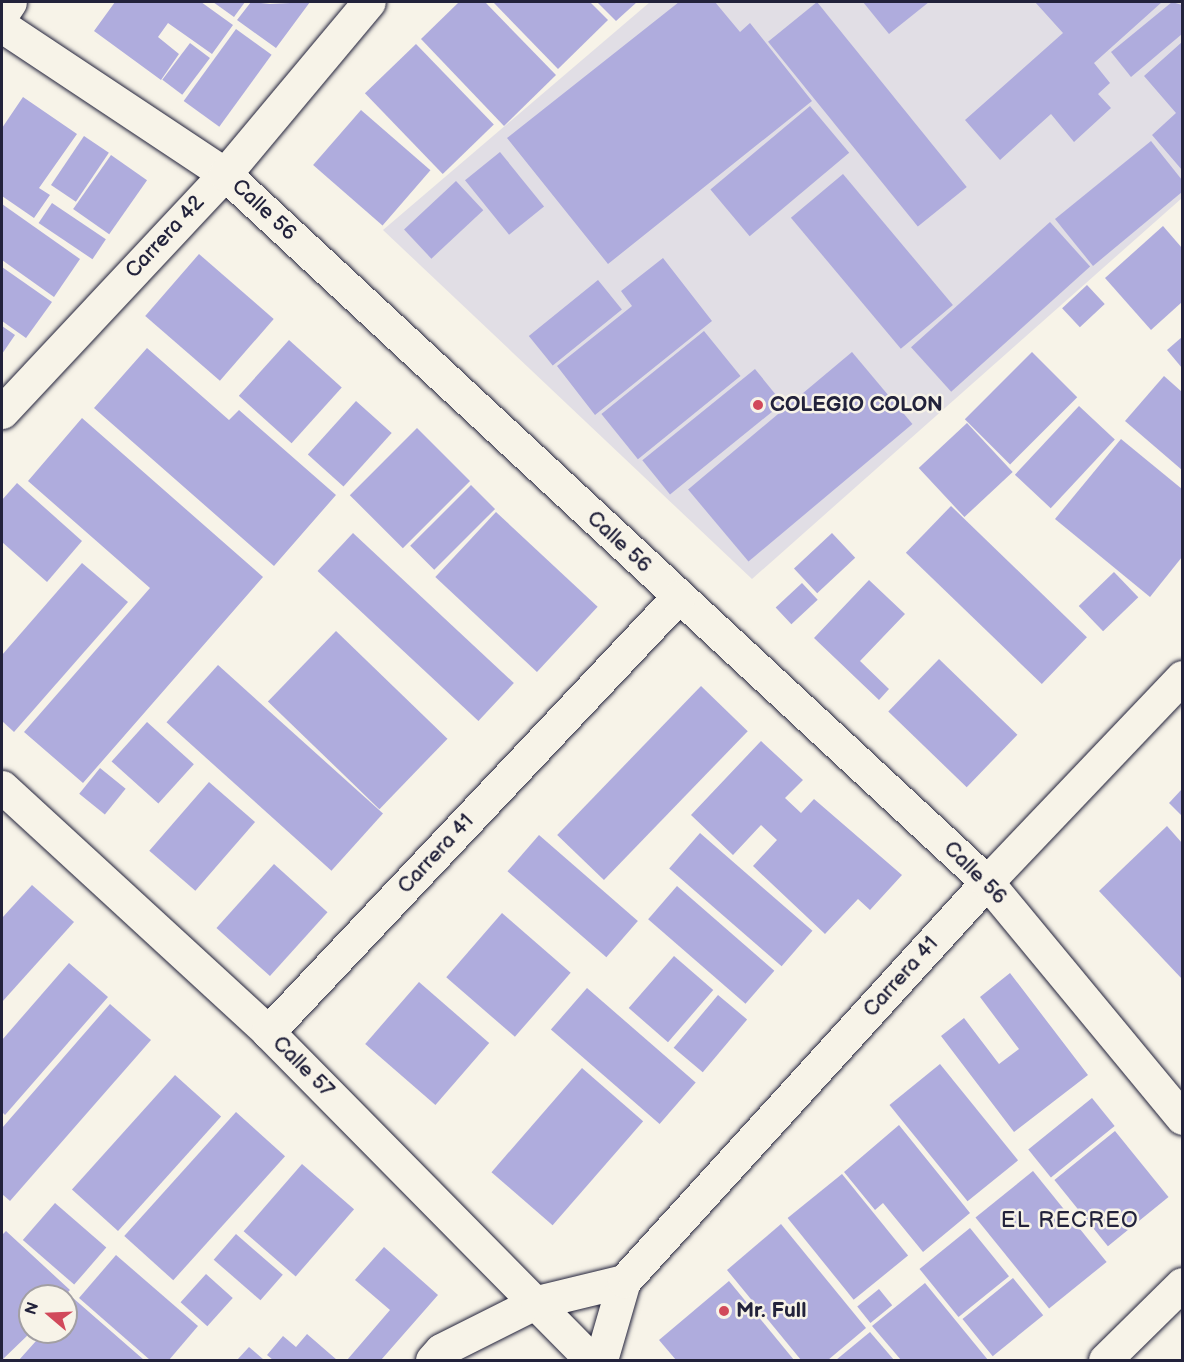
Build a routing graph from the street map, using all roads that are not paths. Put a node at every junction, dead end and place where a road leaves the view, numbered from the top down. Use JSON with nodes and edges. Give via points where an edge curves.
{"nodes":[{"id":1,"x":10,"y":2,"type":"edge"},
{"id":2,"x":369,"y":2,"type":"edge"},
{"id":3,"x":2,"y":14,"type":"edge"},
{"id":4,"x":2,"y":26,"type":"edge"},
{"id":5,"x":225,"y":174,"type":"junction"},
{"id":6,"x":2,"y":412,"type":"edge"},
{"id":7,"x":678,"y":597,"type":"junction"},
{"id":8,"x":1182,"y":677,"type":"edge"},
{"id":9,"x":2,"y":787,"type":"edge"},
{"id":10,"x":987,"y":882,"type":"junction"},
{"id":11,"x":267,"y":1032,"type":"junction"},
{"id":12,"x":1182,"y":1118,"type":"edge"},
{"id":13,"x":624,"y":1281,"type":"junction"},
{"id":14,"x":1182,"y":1284,"type":"edge"},
{"id":15,"x":537,"y":1302,"type":"junction"},
{"id":16,"x":432,"y":1360,"type":"edge"},
{"id":17,"x":591,"y":1360,"type":"edge"},
{"id":18,"x":601,"y":1360,"type":"edge"},
{"id":19,"x":1104,"y":1360,"type":"edge"}],
"edges":[{"from":1,"to":3,"type":"street"},
{"from":2,"to":5,"type":"street","name":"Carrera 42"},
{"from":4,"to":5,"type":"street","name":"Calle 56"},
{"from":5,"to":6,"type":"street","name":"Carrera 42"},
{"from":5,"to":7,"type":"street","name":"Calle 56"},
{"from":7,"to":10,"type":"street","name":"Calle 56"},
{"from":7,"to":11,"type":"street","name":"Carrera 41"},
{"from":8,"to":10,"type":"street","name":"Carrera 41"},
{"from":9,"to":11,"type":"street","name":"Calle 57"},
{"from":10,"to":12,"type":"street","name":"Calle 56"},
{"from":10,"to":13,"type":"street","name":"Carrera 41"},
{"from":11,"to":15,"type":"street","name":"Calle 57"},
{"from":13,"to":15,"type":"street"},
{"from":13,"to":18,"type":"street","name":"Carrera 41"},
{"from":14,"to":19,"type":"street"},
{"from":15,"to":16,"type":"street","via":[[441,1350]]},
{"from":15,"to":17,"type":"street","name":"Calle 57"}]}
